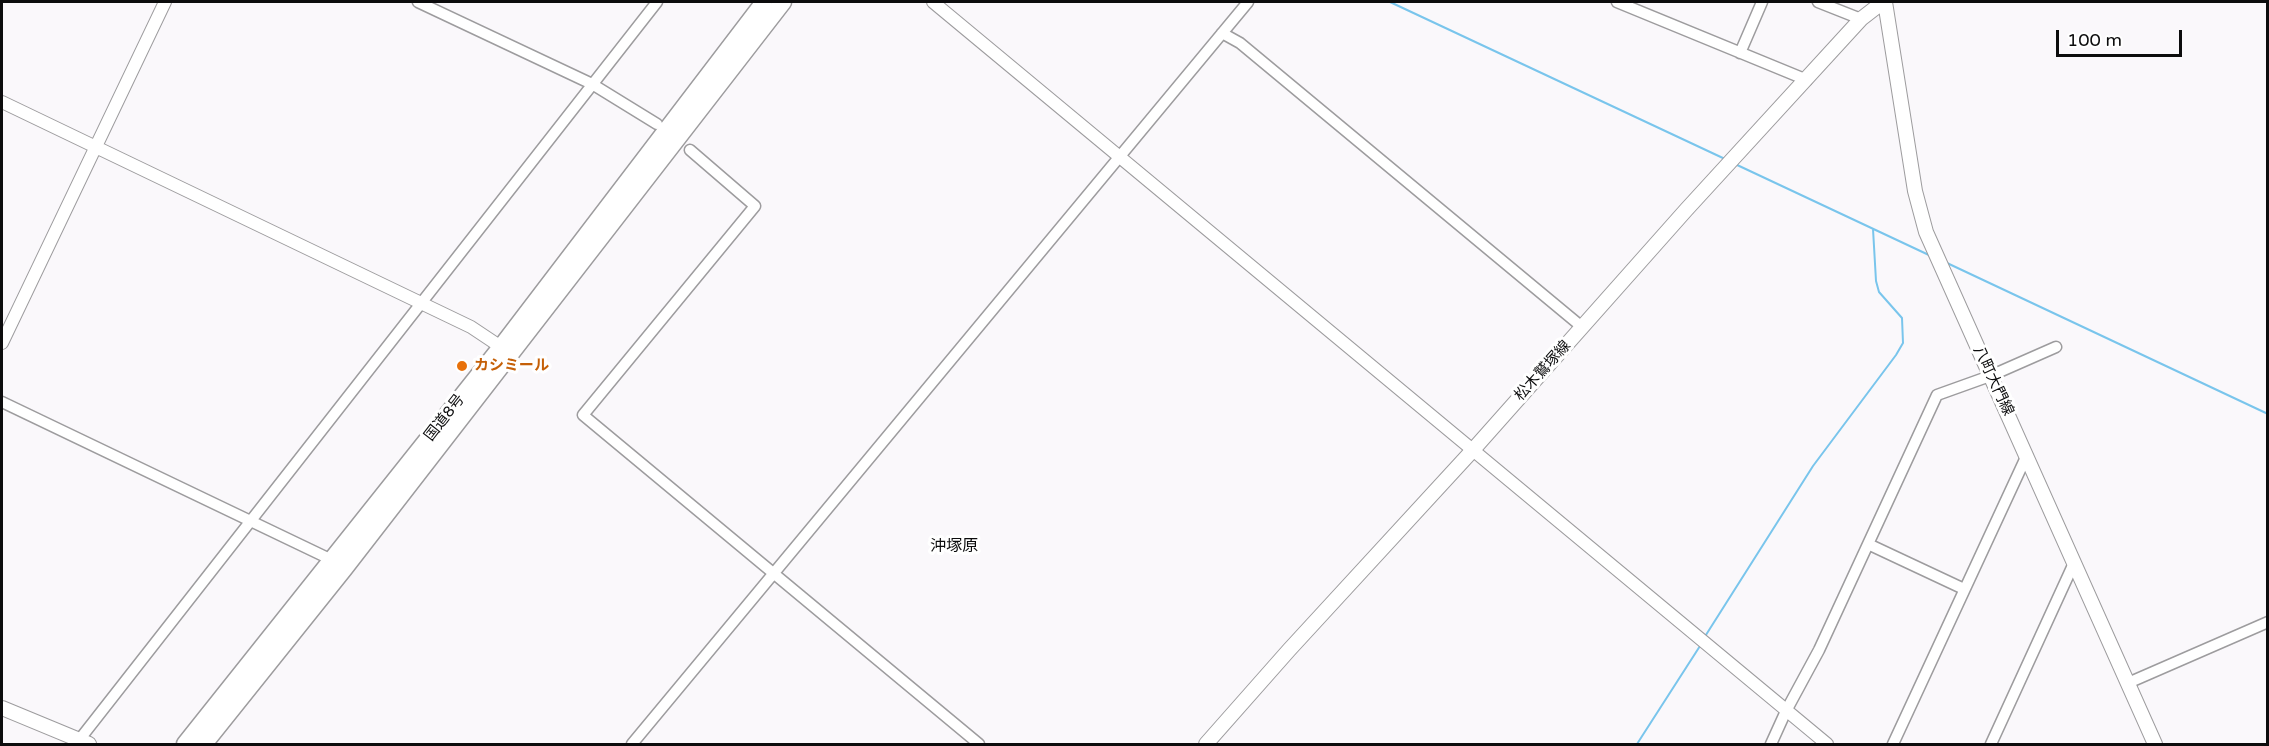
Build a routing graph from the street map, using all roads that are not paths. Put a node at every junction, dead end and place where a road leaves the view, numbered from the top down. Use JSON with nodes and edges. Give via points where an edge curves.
{"nodes":[{"id":1,"x":165,"y":2,"type":"edge"},
{"id":2,"x":418,"y":2,"type":"edge"},
{"id":3,"x":657,"y":2,"type":"edge"},
{"id":4,"x":764,"y":2,"type":"edge"},
{"id":5,"x":783,"y":2,"type":"edge"},
{"id":6,"x":933,"y":2,"type":"edge"},
{"id":7,"x":1248,"y":2,"type":"edge"},
{"id":8,"x":1617,"y":2,"type":"edge"},
{"id":9,"x":1762,"y":2,"type":"edge"},
{"id":10,"x":1818,"y":2,"type":"edge"},
{"id":11,"x":1884,"y":2,"type":"edge"},
{"id":12,"x":1862,"y":19,"type":"junction"},
{"id":13,"x":1222,"y":33,"type":"junction"},
{"id":14,"x":1740,"y":53,"type":"junction"},
{"id":15,"x":1807,"y":80,"type":"junction"},
{"id":16,"x":592,"y":84,"type":"junction"},
{"id":17,"x":2,"y":102,"type":"edge"},
{"id":18,"x":657,"y":124,"type":"dead end"},
{"id":19,"x":95,"y":147,"type":"junction"},
{"id":20,"x":690,"y":150,"type":"dead end"},
{"id":21,"x":1120,"y":157,"type":"junction"},
{"id":22,"x":421,"y":303,"type":"junction"},
{"id":23,"x":1582,"y":327,"type":"junction"},
{"id":24,"x":2,"y":343,"type":"edge"},
{"id":25,"x":501,"y":346,"type":"junction"},
{"id":26,"x":2056,"y":346,"type":"dead end"},
{"id":27,"x":1990,"y":376,"type":"junction"},
{"id":28,"x":2,"y":402,"type":"edge"},
{"id":29,"x":1472,"y":451,"type":"junction"},
{"id":30,"x":2026,"y":455,"type":"junction"},
{"id":31,"x":249,"y":522,"type":"junction"},
{"id":32,"x":1868,"y":544,"type":"junction"},
{"id":33,"x":332,"y":561,"type":"junction"},
{"id":34,"x":2074,"y":562,"type":"junction"},
{"id":35,"x":773,"y":574,"type":"junction"},
{"id":36,"x":1964,"y":589,"type":"junction"},
{"id":37,"x":2268,"y":622,"type":"edge"},
{"id":38,"x":2128,"y":683,"type":"junction"},
{"id":39,"x":2,"y":708,"type":"edge"},
{"id":40,"x":1786,"y":711,"type":"junction"},
{"id":41,"x":81,"y":743,"type":"edge"},
{"id":42,"x":185,"y":744,"type":"edge"},
{"id":43,"x":204,"y":744,"type":"edge"},
{"id":44,"x":632,"y":744,"type":"edge"},
{"id":45,"x":979,"y":744,"type":"edge"},
{"id":46,"x":1206,"y":744,"type":"edge"},
{"id":47,"x":1771,"y":744,"type":"edge"},
{"id":48,"x":1827,"y":744,"type":"edge"},
{"id":49,"x":1893,"y":744,"type":"edge"},
{"id":50,"x":1991,"y":744,"type":"edge"},
{"id":51,"x":2155,"y":744,"type":"edge"}],
"edges":[{"from":1,"to":19,"type":"street"},
{"from":2,"to":16,"type":"street"},
{"from":3,"to":16,"type":"street"},
{"from":4,"to":25,"type":"highway","name":"国道8号"},
{"from":5,"to":43,"type":"highway","name":"国道8号"},
{"from":6,"to":21,"type":"street"},
{"from":7,"to":13,"type":"street"},
{"from":8,"to":14,"type":"street"},
{"from":9,"to":14,"type":"street"},
{"from":10,"to":12,"type":"street"},
{"from":11,"to":12,"type":"main road","name":"松木鷲塚線"},
{"from":11,"to":27,"type":"main road","name":"八町大門線","via":[[1915,191],[1926,232]]},
{"from":12,"to":15,"type":"main road","name":"松木鷲塚線"},
{"from":13,"to":21,"type":"street"},
{"from":13,"to":23,"type":"street","via":[[1240,43]]},
{"from":14,"to":15,"type":"street"},
{"from":15,"to":23,"type":"main road","name":"松木鷲塚線"},
{"from":16,"to":18,"type":"street"},
{"from":16,"to":22,"type":"street"},
{"from":17,"to":19,"type":"street"},
{"from":19,"to":22,"type":"street"},
{"from":19,"to":24,"type":"street"},
{"from":20,"to":35,"type":"street","via":[[755,206],[583,415]]},
{"from":21,"to":29,"type":"street"},
{"from":21,"to":35,"type":"street"},
{"from":22,"to":25,"type":"street"},
{"from":22,"to":31,"type":"street"},
{"from":23,"to":29,"type":"main road","name":"松木鷲塚線"},
{"from":25,"to":33,"type":"highway","name":"国道8号"},
{"from":26,"to":27,"type":"street"},
{"from":27,"to":30,"type":"main road","name":"八町大門線"},
{"from":27,"to":32,"type":"street","via":[[1937,395]]},
{"from":28,"to":31,"type":"street"},
{"from":29,"to":40,"type":"street"},
{"from":29,"to":46,"type":"main road","name":"松木鷲塚線"},
{"from":30,"to":34,"type":"main road","name":"八町大門線"},
{"from":30,"to":36,"type":"street"},
{"from":31,"to":33,"type":"street"},
{"from":31,"to":41,"type":"street"},
{"from":32,"to":36,"type":"street"},
{"from":32,"to":40,"type":"street"},
{"from":33,"to":42,"type":"highway","name":"国道8号"},
{"from":34,"to":38,"type":"main road","name":"八町大門線"},
{"from":34,"to":50,"type":"street"},
{"from":35,"to":44,"type":"street"},
{"from":35,"to":45,"type":"street"},
{"from":36,"to":49,"type":"street"},
{"from":37,"to":38,"type":"street"},
{"from":38,"to":51,"type":"main road","name":"八町大門線"},
{"from":39,"to":41,"type":"main road"},
{"from":40,"to":47,"type":"street"},
{"from":40,"to":48,"type":"street"}]}
